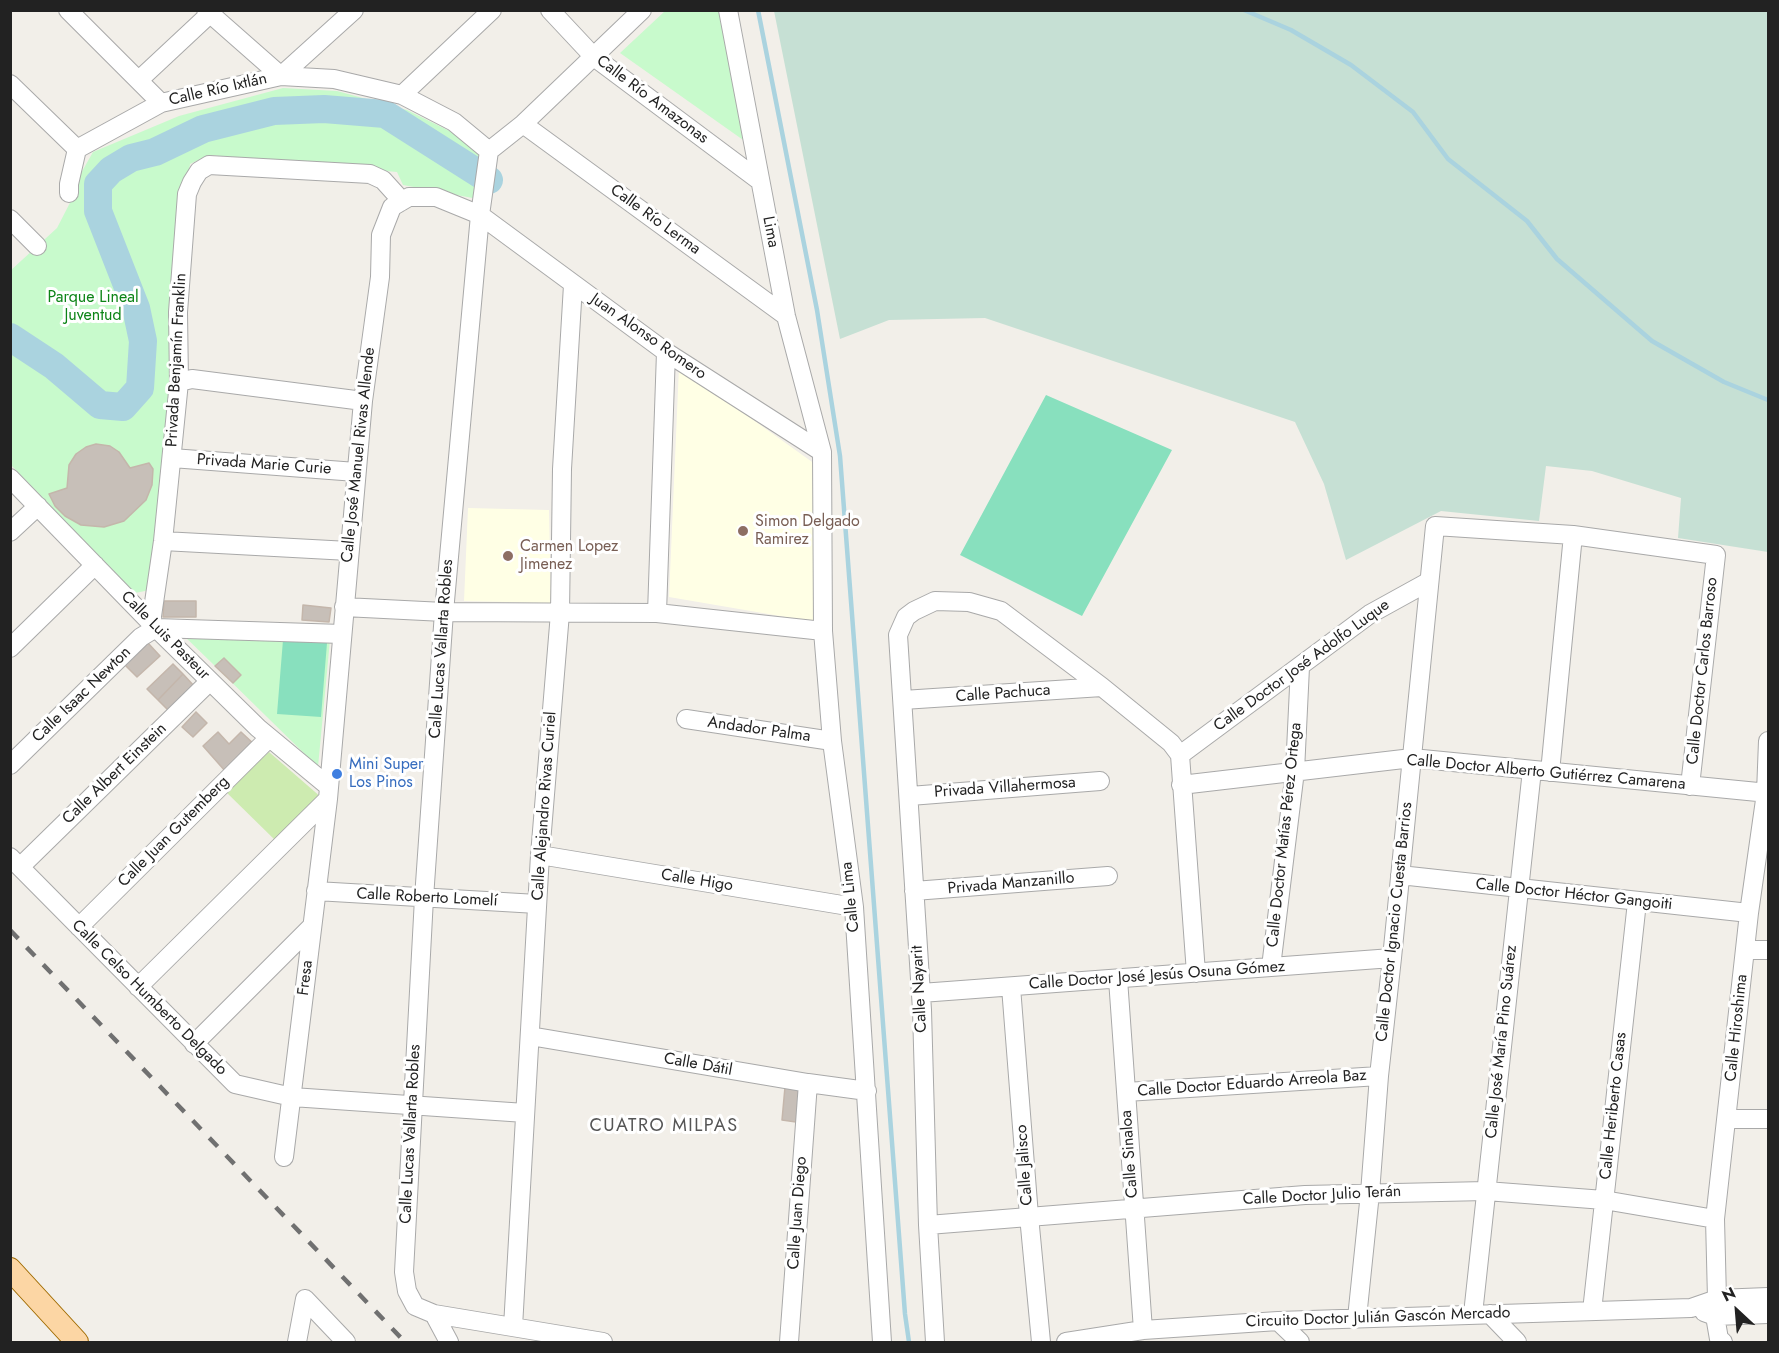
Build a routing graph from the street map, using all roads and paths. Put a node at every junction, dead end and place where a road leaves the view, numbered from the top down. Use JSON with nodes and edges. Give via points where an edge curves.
{"nodes":[{"id":1,"x":68,"y":10,"type":"edge"},
{"id":2,"x":354,"y":10,"type":"edge"},
{"id":3,"x":492,"y":10,"type":"edge"},
{"id":4,"x":550,"y":10,"type":"edge"},
{"id":5,"x":642,"y":10,"type":"edge"},
{"id":6,"x":728,"y":10,"type":"edge"},
{"id":7,"x":210,"y":12,"type":"edge"},
{"id":8,"x":594,"y":57,"type":"junction"},
{"id":9,"x":281,"y":76,"type":"junction"},
{"id":10,"x":139,"y":80,"type":"junction"},
{"id":11,"x":10,"y":84,"type":"edge"},
{"id":12,"x":402,"y":95,"type":"junction"},
{"id":13,"x":161,"y":103,"type":"junction"},
{"id":14,"x":523,"y":124,"type":"junction"},
{"id":15,"x":77,"y":149,"type":"junction"},
{"id":16,"x":489,"y":151,"type":"junction"},
{"id":17,"x":760,"y":181,"type":"junction"},
{"id":18,"x":69,"y":193,"type":"dead end"},
{"id":19,"x":402,"y":201,"type":"junction"},
{"id":20,"x":480,"y":215,"type":"junction"},
{"id":21,"x":10,"y":219,"type":"edge"},
{"id":22,"x":37,"y":246,"type":"dead end"},
{"id":23,"x":573,"y":285,"type":"junction"},
{"id":24,"x":786,"y":316,"type":"junction"},
{"id":25,"x":666,"y":352,"type":"junction"},
{"id":26,"x":179,"y":382,"type":"junction"},
{"id":27,"x":363,"y":401,"type":"junction"},
{"id":28,"x":822,"y":452,"type":"junction"},
{"id":29,"x":171,"y":458,"type":"junction"},
{"id":30,"x":356,"y":472,"type":"junction"},
{"id":31,"x":10,"y":478,"type":"edge"},
{"id":32,"x":38,"y":506,"type":"junction"},
{"id":33,"x":10,"y":532,"type":"edge"},
{"id":34,"x":1573,"y":536,"type":"junction"},
{"id":35,"x":163,"y":542,"type":"junction"},
{"id":36,"x":349,"y":551,"type":"junction"},
{"id":37,"x":95,"y":566,"type":"junction"},
{"id":38,"x":1428,"y":582,"type":"junction"},
{"id":39,"x":344,"y":607,"type":"junction"},
{"id":40,"x":444,"y":612,"type":"junction"},
{"id":41,"x":560,"y":613,"type":"junction"},
{"id":42,"x":657,"y":613,"type":"junction"},
{"id":43,"x":154,"y":626,"type":"junction"},
{"id":44,"x":823,"y":631,"type":"junction"},
{"id":45,"x":342,"y":634,"type":"junction"},
{"id":46,"x":10,"y":648,"type":"edge"},
{"id":47,"x":1300,"y":668,"type":"junction"},
{"id":48,"x":210,"y":681,"type":"junction"},
{"id":49,"x":1102,"y":687,"type":"junction"},
{"id":50,"x":903,"y":700,"type":"junction"},
{"id":51,"x":686,"y":719,"type":"dead end"},
{"id":52,"x":269,"y":738,"type":"junction"},
{"id":53,"x":832,"y":741,"type":"junction"},
{"id":54,"x":1768,"y":741,"type":"edge"},
{"id":55,"x":1180,"y":754,"type":"junction"},
{"id":56,"x":1412,"y":758,"type":"junction"},
{"id":57,"x":10,"y":765,"type":"edge"},
{"id":58,"x":1295,"y":771,"type":"junction"},
{"id":59,"x":1541,"y":771,"type":"junction"},
{"id":60,"x":1100,"y":781,"type":"dead end"},
{"id":61,"x":1181,"y":785,"type":"junction"},
{"id":62,"x":1690,"y":786,"type":"junction"},
{"id":63,"x":328,"y":793,"type":"junction"},
{"id":64,"x":1767,"y":793,"type":"edge"},
{"id":65,"x":910,"y":796,"type":"junction"},
{"id":66,"x":540,"y":855,"type":"junction"},
{"id":67,"x":15,"y":862,"type":"edge"},
{"id":68,"x":1400,"y":875,"type":"junction"},
{"id":69,"x":1108,"y":876,"type":"dead end"},
{"id":70,"x":1519,"y":889,"type":"junction"},
{"id":71,"x":316,"y":891,"type":"junction"},
{"id":72,"x":914,"y":891,"type":"junction"},
{"id":73,"x":424,"y":898,"type":"junction"},
{"id":74,"x":1637,"y":902,"type":"junction"},
{"id":75,"x":537,"y":904,"type":"junction"},
{"id":76,"x":854,"y":907,"type":"junction"},
{"id":77,"x":1749,"y":913,"type":"junction"},
{"id":78,"x":312,"y":926,"type":"junction"},
{"id":79,"x":78,"y":927,"type":"junction"},
{"id":80,"x":1745,"y":950,"type":"junction"},
{"id":81,"x":1768,"y":950,"type":"edge"},
{"id":82,"x":1392,"y":958,"type":"junction"},
{"id":83,"x":1271,"y":968,"type":"junction"},
{"id":84,"x":1196,"y":973,"type":"junction"},
{"id":85,"x":1118,"y":979,"type":"junction"},
{"id":86,"x":138,"y":987,"type":"junction"},
{"id":87,"x":1011,"y":987,"type":"junction"},
{"id":88,"x":921,"y":993,"type":"junction"},
{"id":89,"x":530,"y":1036,"type":"junction"},
{"id":90,"x":194,"y":1044,"type":"junction"},
{"id":91,"x":1378,"y":1076,"type":"junction"},
{"id":92,"x":808,"y":1083,"type":"junction"},
{"id":93,"x":867,"y":1091,"type":"junction"},
{"id":94,"x":1126,"y":1092,"type":"junction"},
{"id":95,"x":292,"y":1097,"type":"junction"},
{"id":96,"x":413,"y":1106,"type":"junction"},
{"id":97,"x":525,"y":1113,"type":"junction"},
{"id":98,"x":1728,"y":1119,"type":"junction"},
{"id":99,"x":1768,"y":1119,"type":"edge"},
{"id":100,"x":284,"y":1157,"type":"dead end"},
{"id":101,"x":1486,"y":1191,"type":"junction"},
{"id":102,"x":1370,"y":1193,"type":"junction"},
{"id":103,"x":1604,"y":1200,"type":"junction"},
{"id":104,"x":1134,"y":1208,"type":"junction"},
{"id":105,"x":1029,"y":1216,"type":"junction"},
{"id":106,"x":1715,"y":1219,"type":"junction"},
{"id":107,"x":928,"y":1225,"type":"junction"},
{"id":108,"x":10,"y":1269,"type":"edge"},
{"id":109,"x":1768,"y":1297,"type":"edge"},
{"id":110,"x":1716,"y":1308,"type":"junction"},
{"id":111,"x":1592,"y":1311,"type":"junction"},
{"id":112,"x":434,"y":1314,"type":"junction"},
{"id":113,"x":1481,"y":1314,"type":"junction"},
{"id":114,"x":1768,"y":1314,"type":"edge"},
{"id":115,"x":1357,"y":1318,"type":"junction"},
{"id":116,"x":1278,"y":1321,"type":"junction"},
{"id":117,"x":513,"y":1327,"type":"junction"},
{"id":118,"x":1143,"y":1330,"type":"junction"},
{"id":119,"x":77,"y":1342,"type":"edge"},
{"id":120,"x":297,"y":1342,"type":"edge"},
{"id":121,"x":346,"y":1342,"type":"edge"},
{"id":122,"x":449,"y":1342,"type":"edge"},
{"id":123,"x":603,"y":1342,"type":"edge"},
{"id":124,"x":789,"y":1342,"type":"edge"},
{"id":125,"x":882,"y":1342,"type":"edge"},
{"id":126,"x":935,"y":1342,"type":"edge"},
{"id":127,"x":1041,"y":1342,"type":"edge"},
{"id":128,"x":1066,"y":1342,"type":"edge"},
{"id":129,"x":1300,"y":1342,"type":"edge"},
{"id":130,"x":1517,"y":1342,"type":"edge"},
{"id":131,"x":1723,"y":1342,"type":"edge"}],
"edges":[{"from":1,"to":10,"type":"street"},
{"from":2,"to":9,"type":"street","name":"Calle Río Ixtlán"},
{"from":3,"to":12,"type":"street"},
{"from":4,"to":8,"type":"street","name":"Calle Río Amazonas"},
{"from":5,"to":8,"type":"street"},
{"from":6,"to":17,"type":"street","name":"Lima"},
{"from":7,"to":9,"type":"street"},
{"from":7,"to":10,"type":"street"},
{"from":8,"to":14,"type":"street"},
{"from":8,"to":17,"type":"street","name":"Calle Río Amazonas"},
{"from":9,"to":12,"type":"street","via":[[334,78]]},
{"from":9,"to":13,"type":"street","name":"Calle Río Ixtlán"},
{"from":10,"to":13,"type":"street"},
{"from":11,"to":15,"type":"street"},
{"from":12,"to":16,"type":"street","via":[[454,122]]},
{"from":13,"to":15,"type":"street","name":"Calle Río Ixtlán"},
{"from":14,"to":16,"type":"street"},
{"from":14,"to":24,"type":"street","name":"Calle Río Lerma"},
{"from":15,"to":18,"type":"street"},
{"from":16,"to":20,"type":"street","name":"Calle Lucas Vallarta Robles"},
{"from":17,"to":24,"type":"street","name":"Lima"},
{"from":19,"to":20,"type":"street","via":[[436,197]]},
{"from":19,"to":26,"type":"street","name":"Privada Benjamín Franklin","via":[[383,180],[370,174],[209,165],[199,171],[187,195],[178,312]]},
{"from":19,"to":27,"type":"street","name":"Calle José Manuel Rivas Allende","via":[[392,207],[381,235],[380,277]]},
{"from":20,"to":23,"type":"street","name":"Juan Alonso Romero"},
{"from":20,"to":40,"type":"street","name":"Calle Lucas Vallarta Robles"},
{"from":21,"to":22,"type":"street"},
{"from":23,"to":25,"type":"street","name":"Juan Alonso Romero"},
{"from":23,"to":41,"type":"street","name":"Calle Alejandro Rivas Curiel","via":[[562,469]]},
{"from":24,"to":28,"type":"street","name":"Lima"},
{"from":25,"to":28,"type":"street","name":"Juan Alonso Romero"},
{"from":25,"to":42,"type":"street"},
{"from":26,"to":27,"type":"street","via":[[192,379]]},
{"from":26,"to":29,"type":"street","name":"Privada Benjamín Franklin"},
{"from":27,"to":30,"type":"street","name":"Calle José Manuel Rivas Allende"},
{"from":28,"to":44,"type":"street","name":"Calle Lima"},
{"from":29,"to":30,"type":"street","name":"Privada Marie Curie"},
{"from":29,"to":35,"type":"street","name":"Privada Benjamín Franklin"},
{"from":30,"to":36,"type":"street","name":"Calle José Manuel Rivas Allende"},
{"from":31,"to":32,"type":"street","name":"Calle Luis Pasteur"},
{"from":32,"to":33,"type":"street"},
{"from":32,"to":37,"type":"street","name":"Calle Luis Pasteur"},
{"from":34,"to":38,"type":"street","name":"Calle Doctor Ignacio Cuesta Barrios","via":[[1435,526]]},
{"from":34,"to":59,"type":"street","name":"Calle José María Pino Suárez"},
{"from":34,"to":62,"type":"street","name":"Calle Doctor Carlos Barroso","via":[[1716,555]]},
{"from":35,"to":36,"type":"street"},
{"from":35,"to":43,"type":"street","name":"Privada Benjamín Franklin"},
{"from":36,"to":39,"type":"street","name":"Calle José Manuel Rivas Allende"},
{"from":37,"to":43,"type":"street","name":"Calle Luis Pasteur"},
{"from":37,"to":46,"type":"street"},
{"from":38,"to":47,"type":"street","name":"Calle Doctor José Adolfo Luque","via":[[1370,614]]},
{"from":38,"to":56,"type":"street","name":"Calle Doctor Ignacio Cuesta Barrios"},
{"from":39,"to":40,"type":"street"},
{"from":39,"to":45,"type":"street","name":"Calle José Manuel Rivas Allende"},
{"from":40,"to":41,"type":"street"},
{"from":40,"to":73,"type":"street","name":"Calle Lucas Vallarta Robles"},
{"from":41,"to":42,"type":"street"},
{"from":41,"to":66,"type":"street","name":"Calle Alejandro Rivas Curiel"},
{"from":42,"to":44,"type":"street"},
{"from":43,"to":45,"type":"street"},
{"from":43,"to":48,"type":"street","name":"Calle Luis Pasteur"},
{"from":43,"to":57,"type":"street","name":"Calle Isaac Newton"},
{"from":44,"to":53,"type":"street","name":"Calle Lima"},
{"from":45,"to":63,"type":"street","name":"Calle José Manuel Rivas Allende"},
{"from":47,"to":55,"type":"street","name":"Calle Doctor José Adolfo Luque"},
{"from":47,"to":58,"type":"street","name":"Calle Doctor Matías Pérez Ortega"},
{"from":48,"to":52,"type":"street","name":"Calle Luis Pasteur"},
{"from":48,"to":67,"type":"street","name":"Calle Albert Einstein"},
{"from":49,"to":50,"type":"street","name":"Calle Pachuca"},
{"from":49,"to":50,"type":"street","name":"Calle Nayarit","via":[[1001,611],[969,602],[935,601],[906,617],[898,635]]},
{"from":49,"to":55,"type":"street"},
{"from":50,"to":65,"type":"street","name":"Calle Nayarit"},
{"from":51,"to":53,"type":"street","name":"Andador Palma"},
{"from":52,"to":63,"type":"street","name":"Calle Luis Pasteur"},
{"from":52,"to":79,"type":"street","name":"Calle Juan Gutemberg"},
{"from":53,"to":76,"type":"street","name":"Calle Lima"},
{"from":54,"to":64,"type":"street","name":"Calle Hiroshima"},
{"from":55,"to":61,"type":"street"},
{"from":56,"to":58,"type":"street","name":"Calle Doctor Alberto Gutiérrez Camarena"},
{"from":56,"to":59,"type":"street","name":"Calle Doctor Alberto Gutiérrez Camarena"},
{"from":56,"to":68,"type":"street","name":"Calle Doctor Ignacio Cuesta Barrios"},
{"from":58,"to":61,"type":"street","name":"Calle Doctor Alberto Gutiérrez Camarena"},
{"from":58,"to":83,"type":"street","name":"Calle Doctor Matías Pérez Ortega"},
{"from":59,"to":62,"type":"street","name":"Calle Doctor Alberto Gutiérrez Camarena"},
{"from":59,"to":70,"type":"street","name":"Calle José María Pino Suárez"},
{"from":60,"to":65,"type":"street","name":"Privada Villahermosa"},
{"from":61,"to":84,"type":"street"},
{"from":62,"to":64,"type":"street","name":"Calle Doctor Alberto Gutiérrez Camarena"},
{"from":63,"to":71,"type":"street","name":"Fresa"},
{"from":63,"to":86,"type":"street"},
{"from":64,"to":77,"type":"street","name":"Calle Hiroshima"},
{"from":65,"to":72,"type":"street","name":"Calle Nayarit"},
{"from":66,"to":75,"type":"street","name":"Calle Alejandro Rivas Curiel"},
{"from":66,"to":76,"type":"street","name":"Calle Higo"},
{"from":67,"to":79,"type":"street","name":"Calle Celso Humberto Delgado"},
{"from":68,"to":70,"type":"street","name":"Calle Doctor Héctor Gangoiti"},
{"from":68,"to":82,"type":"street","name":"Calle Doctor Ignacio Cuesta Barrios"},
{"from":69,"to":72,"type":"street","name":"Privada Manzanillo"},
{"from":70,"to":74,"type":"street","name":"Calle Doctor Héctor Gangoiti"},
{"from":70,"to":101,"type":"street","name":"Calle José María Pino Suárez"},
{"from":71,"to":73,"type":"street","name":"Calle Roberto Lomelí"},
{"from":71,"to":78,"type":"street","name":"Fresa"},
{"from":72,"to":88,"type":"street","name":"Calle Nayarit"},
{"from":73,"to":75,"type":"street","name":"Calle Roberto Lomelí"},
{"from":73,"to":96,"type":"street","name":"Calle Lucas Vallarta Robles"},
{"from":74,"to":77,"type":"street","name":"Calle Doctor Héctor Gangoiti"},
{"from":74,"to":103,"type":"street","name":"Calle Heriberto Casas"},
{"from":75,"to":89,"type":"street","name":"Calle Alejandro Rivas Curiel"},
{"from":76,"to":93,"type":"street","name":"Calle Lima"},
{"from":77,"to":80,"type":"street","name":"Calle Hiroshima"},
{"from":78,"to":90,"type":"street"},
{"from":78,"to":95,"type":"street","name":"Fresa"},
{"from":79,"to":86,"type":"street","name":"Calle Celso Humberto Delgado"},
{"from":80,"to":81,"type":"street"},
{"from":80,"to":98,"type":"street","name":"Calle Hiroshima"},
{"from":82,"to":83,"type":"street","name":"Calle Doctor José Jesús Osuna Gómez"},
{"from":82,"to":91,"type":"street","name":"Calle Doctor Ignacio Cuesta Barrios"},
{"from":83,"to":84,"type":"street","name":"Calle Doctor José Jesús Osuna Gómez"},
{"from":84,"to":85,"type":"street","name":"Calle Doctor José Jesús Osuna Gómez"},
{"from":85,"to":87,"type":"street","name":"Calle Doctor José Jesús Osuna Gómez"},
{"from":85,"to":94,"type":"street","name":"Calle Sinaloa"},
{"from":86,"to":90,"type":"street","name":"Calle Celso Humberto Delgado"},
{"from":87,"to":88,"type":"street","name":"Calle Doctor José Jesús Osuna Gómez"},
{"from":87,"to":105,"type":"street","name":"Calle Jalisco"},
{"from":88,"to":107,"type":"street","name":"Calle Nayarit"},
{"from":89,"to":92,"type":"street","name":"Calle Dátil"},
{"from":89,"to":97,"type":"street","name":"Calle Alejandro Rivas Curiel"},
{"from":90,"to":95,"type":"street","name":"Calle Celso Humberto Delgado","via":[[235,1084]]},
{"from":91,"to":94,"type":"street","name":"Calle Doctor Eduardo Arreola Baz"},
{"from":91,"to":102,"type":"street","name":"Calle Doctor Ignacio Cuesta Barrios"},
{"from":92,"to":93,"type":"street","name":"Calle Dátil"},
{"from":92,"to":124,"type":"street","name":"Calle Juan Diego"},
{"from":93,"to":125,"type":"street","name":"Calle Lima"},
{"from":94,"to":104,"type":"street","name":"Calle Sinaloa"},
{"from":95,"to":96,"type":"street","name":"Calle Celso Humberto Delgado"},
{"from":95,"to":100,"type":"street","name":"Fresa"},
{"from":96,"to":97,"type":"street","name":"Calle Celso Humberto Delgado"},
{"from":96,"to":112,"type":"street","name":"Calle Lucas Vallarta Robles","via":[[404,1272],[407,1291],[416,1306]]},
{"from":97,"to":117,"type":"street","name":"Calle Alejandro Rivas Curiel"},
{"from":98,"to":99,"type":"street"},
{"from":98,"to":106,"type":"street","name":"Calle Hiroshima"},
{"from":101,"to":102,"type":"street","name":"Calle Doctor Julio Terán"},
{"from":101,"to":103,"type":"street","name":"Calle Doctor Julio Terán"},
{"from":101,"to":113,"type":"street","name":"Calle José María Pino Suárez"},
{"from":102,"to":104,"type":"street","name":"Calle Doctor Julio Terán"},
{"from":102,"to":115,"type":"street","name":"Calle Doctor Ignacio Cuesta Barrios"},
{"from":103,"to":106,"type":"street","name":"Calle Doctor Julio Terán"},
{"from":103,"to":111,"type":"street","name":"Calle Heriberto Casas"},
{"from":104,"to":105,"type":"street","name":"Calle Doctor Julio Terán"},
{"from":104,"to":118,"type":"street","name":"Calle Sinaloa"},
{"from":105,"to":107,"type":"street","name":"Calle Doctor Julio Terán"},
{"from":105,"to":127,"type":"street","name":"Calle Jalisco"},
{"from":106,"to":110,"type":"street","name":"Calle Hiroshima"},
{"from":107,"to":126,"type":"street","name":"Calle Nayarit"},
{"from":108,"to":119,"type":"main road"},
{"from":109,"to":110,"type":"street"},
{"from":110,"to":111,"type":"street","name":"Circuito Doctor Julián Gascón Mercado"},
{"from":110,"to":114,"type":"street"},
{"from":110,"to":131,"type":"street","name":"Calle Hiroshima","via":[[1719,1339]]},
{"from":111,"to":113,"type":"street","name":"Circuito Doctor Julián Gascón Mercado"},
{"from":112,"to":117,"type":"street"},
{"from":112,"to":122,"type":"street"},
{"from":113,"to":115,"type":"street","name":"Circuito Doctor Julián Gascón Mercado"},
{"from":113,"to":130,"type":"street"},
{"from":115,"to":116,"type":"street","name":"Circuito Doctor Julián Gascón Mercado"},
{"from":116,"to":118,"type":"street","name":"Circuito Doctor Julián Gascón Mercado"},
{"from":116,"to":129,"type":"street"},
{"from":117,"to":123,"type":"street"},
{"from":118,"to":128,"type":"street","name":"Circuito Doctor Julián Gascón Mercado"},
{"from":120,"to":121,"type":"street","via":[[305,1299]]}]}
